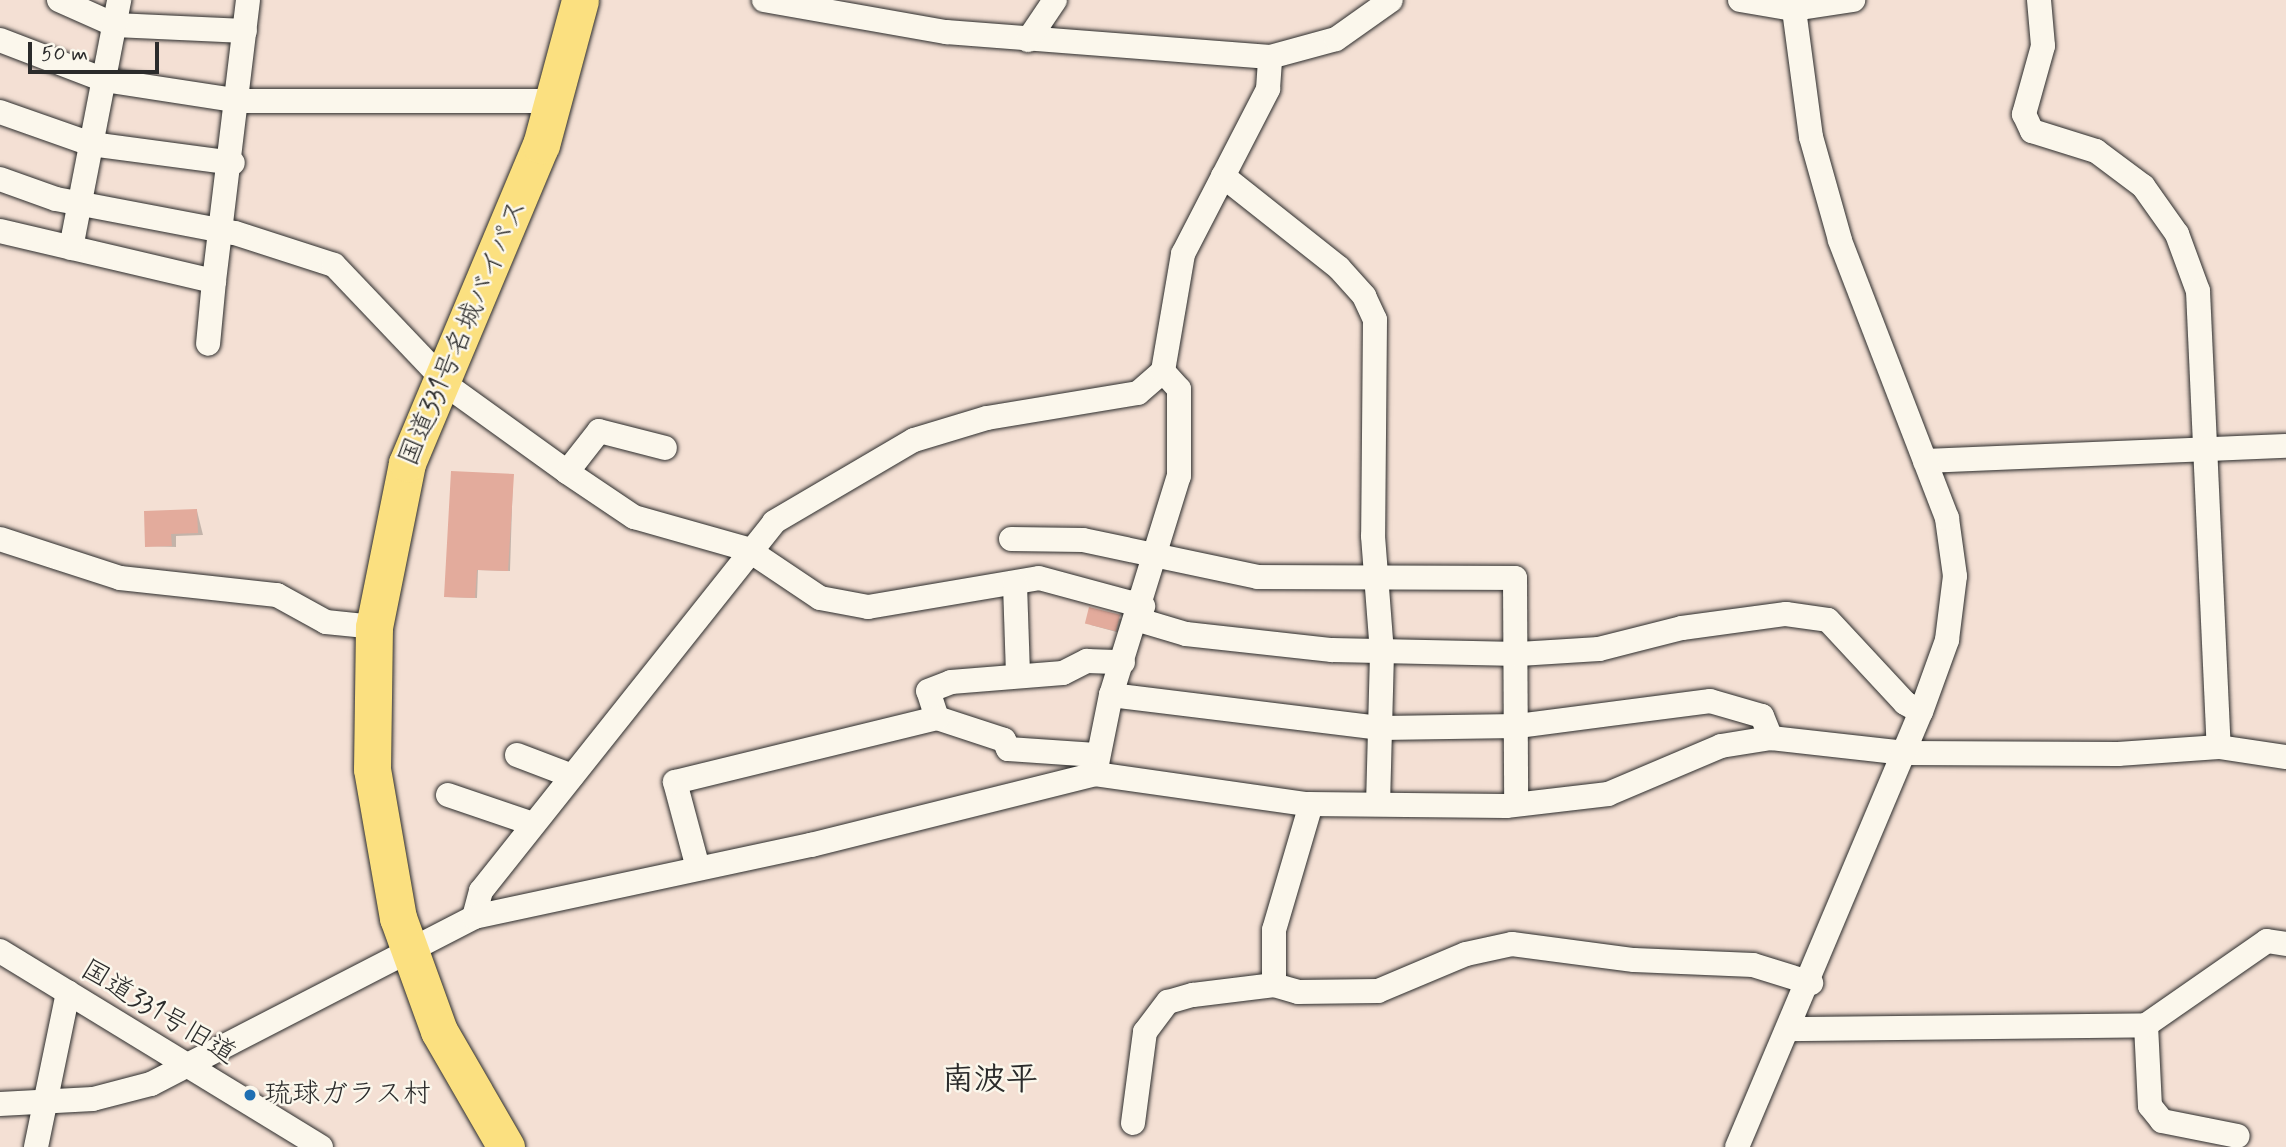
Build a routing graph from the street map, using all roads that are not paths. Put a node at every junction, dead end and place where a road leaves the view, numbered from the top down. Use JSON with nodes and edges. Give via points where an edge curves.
{"nodes":[{"id":1,"x":58,"y":0,"type":"edge"},
{"id":2,"x":119,"y":0,"type":"edge"},
{"id":3,"x":248,"y":0,"type":"edge"},
{"id":4,"x":580,"y":0,"type":"edge"},
{"id":5,"x":767,"y":0,"type":"edge"},
{"id":6,"x":1055,"y":0,"type":"edge"},
{"id":7,"x":1391,"y":0,"type":"edge"},
{"id":8,"x":1740,"y":0,"type":"edge"},
{"id":9,"x":1853,"y":0,"type":"edge"},
{"id":10,"x":2039,"y":0,"type":"edge"},
{"id":11,"x":1794,"y":9,"type":"junction"},
{"id":12,"x":115,"y":25,"type":"junction"},
{"id":13,"x":245,"y":31,"type":"junction"},
{"id":14,"x":0,"y":40,"type":"edge"},
{"id":15,"x":1028,"y":40,"type":"junction"},
{"id":16,"x":1270,"y":57,"type":"junction"},
{"id":17,"x":104,"y":80,"type":"junction"},
{"id":18,"x":240,"y":101,"type":"junction"},
{"id":19,"x":557,"y":101,"type":"junction"},
{"id":20,"x":0,"y":112,"type":"edge"},
{"id":21,"x":91,"y":144,"type":"junction"},
{"id":22,"x":233,"y":163,"type":"junction"},
{"id":23,"x":1223,"y":176,"type":"junction"},
{"id":24,"x":0,"y":179,"type":"edge"},
{"id":25,"x":79,"y":203,"type":"junction"},
{"id":26,"x":0,"y":231,"type":"edge"},
{"id":27,"x":224,"y":231,"type":"junction"},
{"id":28,"x":71,"y":248,"type":"junction"},
{"id":29,"x":214,"y":281,"type":"junction"},
{"id":30,"x":208,"y":344,"type":"dead end"},
{"id":31,"x":1163,"y":371,"type":"junction"},
{"id":32,"x":439,"y":377,"type":"junction"},
{"id":33,"x":2286,"y":446,"type":"edge"},
{"id":34,"x":665,"y":448,"type":"dead end"},
{"id":35,"x":2207,"y":450,"type":"junction"},
{"id":36,"x":1925,"y":461,"type":"junction"},
{"id":37,"x":568,"y":472,"type":"junction"},
{"id":38,"x":0,"y":539,"type":"edge"},
{"id":39,"x":1011,"y":539,"type":"dead end"},
{"id":40,"x":747,"y":549,"type":"junction"},
{"id":41,"x":1160,"y":552,"type":"junction"},
{"id":42,"x":1376,"y":574,"type":"junction"},
{"id":43,"x":1015,"y":584,"type":"junction"},
{"id":44,"x":1141,"y":613,"type":"junction"},
{"id":45,"x":373,"y":627,"type":"junction"},
{"id":46,"x":1382,"y":653,"type":"junction"},
{"id":47,"x":1519,"y":653,"type":"junction"},
{"id":48,"x":1123,"y":662,"type":"junction"},
{"id":49,"x":1018,"y":674,"type":"junction"},
{"id":50,"x":1111,"y":695,"type":"junction"},
{"id":51,"x":1921,"y":712,"type":"junction"},
{"id":52,"x":937,"y":718,"type":"junction"},
{"id":53,"x":1518,"y":726,"type":"junction"},
{"id":54,"x":1381,"y":728,"type":"junction"},
{"id":55,"x":1771,"y":738,"type":"junction"},
{"id":56,"x":2219,"y":747,"type":"junction"},
{"id":57,"x":1905,"y":753,"type":"junction"},
{"id":58,"x":517,"y":755,"type":"dead end"},
{"id":59,"x":2286,"y":757,"type":"edge"},
{"id":60,"x":1096,"y":764,"type":"junction"},
{"id":61,"x":572,"y":776,"type":"junction"},
{"id":62,"x":448,"y":795,"type":"dead end"},
{"id":63,"x":1378,"y":803,"type":"junction"},
{"id":64,"x":1311,"y":804,"type":"junction"},
{"id":65,"x":1516,"y":804,"type":"junction"},
{"id":66,"x":533,"y":824,"type":"junction"},
{"id":67,"x":698,"y":868,"type":"junction"},
{"id":68,"x":474,"y":917,"type":"junction"},
{"id":69,"x":2286,"y":944,"type":"edge"},
{"id":70,"x":0,"y":951,"type":"edge"},
{"id":71,"x":407,"y":951,"type":"junction"},
{"id":72,"x":1811,"y":983,"type":"junction"},
{"id":73,"x":1274,"y":985,"type":"junction"},
{"id":74,"x":68,"y":992,"type":"junction"},
{"id":75,"x":2146,"y":1025,"type":"junction"},
{"id":76,"x":1792,"y":1029,"type":"junction"},
{"id":77,"x":189,"y":1066,"type":"junction"},
{"id":78,"x":0,"y":1104,"type":"edge"},
{"id":79,"x":47,"y":1105,"type":"junction"},
{"id":80,"x":1133,"y":1123,"type":"dead end"},
{"id":81,"x":2238,"y":1136,"type":"dead end"},
{"id":82,"x":36,"y":1147,"type":"edge"},
{"id":83,"x":321,"y":1147,"type":"edge"},
{"id":84,"x":506,"y":1147,"type":"edge"},
{"id":85,"x":1737,"y":1147,"type":"edge"}],
"edges":[{"from":1,"to":12,"type":"street"},
{"from":2,"to":12,"type":"street"},
{"from":3,"to":13,"type":"street"},
{"from":4,"to":19,"type":"highway","name":"国道331号名城バイパス"},
{"from":5,"to":15,"type":"street"},
{"from":6,"to":15,"type":"street"},
{"from":7,"to":16,"type":"street","via":[[1336,38]]},
{"from":8,"to":11,"type":"street"},
{"from":9,"to":11,"type":"street"},
{"from":10,"to":35,"type":"street","via":[[2043,46],[2024,114],[2032,131],[2096,150],[2143,186],[2177,233],[2198,291]]},
{"from":11,"to":36,"type":"street","via":[[1811,137],[1840,240]]},
{"from":12,"to":13,"type":"street"},
{"from":12,"to":17,"type":"street"},
{"from":13,"to":18,"type":"street"},
{"from":14,"to":17,"type":"street"},
{"from":15,"to":16,"type":"street"},
{"from":16,"to":23,"type":"street","via":[[1268,89]]},
{"from":17,"to":18,"type":"street"},
{"from":17,"to":21,"type":"street"},
{"from":18,"to":19,"type":"street"},
{"from":18,"to":22,"type":"street"},
{"from":19,"to":32,"type":"highway","name":"国道331号名城バイパス"},
{"from":20,"to":21,"type":"street"},
{"from":21,"to":22,"type":"street"},
{"from":21,"to":25,"type":"street"},
{"from":22,"to":27,"type":"street"},
{"from":23,"to":31,"type":"street","via":[[1183,254]]},
{"from":23,"to":42,"type":"street","via":[[1339,268],[1375,320]]},
{"from":24,"to":25,"type":"street"},
{"from":25,"to":27,"type":"street"},
{"from":25,"to":28,"type":"street"},
{"from":26,"to":28,"type":"street"},
{"from":27,"to":29,"type":"street"},
{"from":27,"to":32,"type":"street","via":[[334,265]]},
{"from":28,"to":29,"type":"street"},
{"from":29,"to":30,"type":"street"},
{"from":31,"to":40,"type":"street","via":[[1138,393],[987,418],[914,440],[832,485]]},
{"from":31,"to":41,"type":"street","via":[[1179,389],[1179,477]]},
{"from":32,"to":37,"type":"street"},
{"from":32,"to":45,"type":"highway","name":"国道331号名城バイパス","via":[[392,518]]},
{"from":33,"to":35,"type":"street"},
{"from":34,"to":37,"type":"street","via":[[599,431]]},
{"from":35,"to":36,"type":"street"},
{"from":35,"to":56,"type":"street"},
{"from":36,"to":51,"type":"street","via":[[1947,518],[1955,576],[1947,640]]},
{"from":37,"to":40,"type":"street","via":[[643,521]]},
{"from":38,"to":45,"type":"street","via":[[120,578],[277,595],[326,622]]},
{"from":39,"to":41,"type":"street","via":[[1083,540]]},
{"from":40,"to":43,"type":"street","via":[[820,598],[842,604],[868,607]]},
{"from":40,"to":61,"type":"street","via":[[687,636]]},
{"from":41,"to":42,"type":"street","via":[[1258,578]]},
{"from":41,"to":44,"type":"street"},
{"from":42,"to":46,"type":"street"},
{"from":42,"to":47,"type":"street","via":[[1515,578]]},
{"from":43,"to":44,"type":"street","via":[[1065,582]]},
{"from":43,"to":49,"type":"street"},
{"from":44,"to":46,"type":"street","via":[[1186,634]]},
{"from":44,"to":48,"type":"street"},
{"from":45,"to":71,"type":"highway","name":"国道331号名城バイパス","via":[[375,802]]},
{"from":46,"to":47,"type":"street"},
{"from":46,"to":54,"type":"street"},
{"from":47,"to":51,"type":"street","via":[[1599,649],[1682,628],[1786,614],[1828,620],[1905,704]]},
{"from":47,"to":53,"type":"street"},
{"from":48,"to":49,"type":"street","via":[[1087,661],[1063,673]]},
{"from":48,"to":50,"type":"street"},
{"from":49,"to":52,"type":"street","via":[[936,686],[927,696]]},
{"from":50,"to":54,"type":"street"},
{"from":50,"to":60,"type":"street"},
{"from":51,"to":57,"type":"street"},
{"from":52,"to":60,"type":"street","via":[[1004,740],[1008,749]]},
{"from":52,"to":67,"type":"street","via":[[675,782]]},
{"from":53,"to":54,"type":"street"},
{"from":53,"to":55,"type":"street","via":[[1710,701],[1762,716]]},
{"from":53,"to":65,"type":"street"},
{"from":54,"to":63,"type":"street"},
{"from":55,"to":57,"type":"street"},
{"from":55,"to":65,"type":"street","via":[[1721,746],[1608,794]]},
{"from":56,"to":57,"type":"street","via":[[2118,754]]},
{"from":56,"to":59,"type":"street"},
{"from":57,"to":72,"type":"street"},
{"from":58,"to":61,"type":"street"},
{"from":60,"to":64,"type":"street"},
{"from":60,"to":67,"type":"street"},
{"from":61,"to":66,"type":"street"},
{"from":62,"to":66,"type":"street"},
{"from":63,"to":64,"type":"street"},
{"from":63,"to":65,"type":"street"},
{"from":64,"to":73,"type":"street","via":[[1274,930]]},
{"from":66,"to":68,"type":"street","via":[[481,891]]},
{"from":67,"to":68,"type":"street"},
{"from":68,"to":71,"type":"street"},
{"from":69,"to":75,"type":"street","via":[[2267,941]]},
{"from":70,"to":74,"type":"street","name":"国道331号旧道"},
{"from":71,"to":77,"type":"street"},
{"from":71,"to":84,"type":"highway","name":"国道331号名城バイパス","via":[[461,1074]]},
{"from":72,"to":73,"type":"street","via":[[1753,965],[1634,960],[1512,944],[1466,954],[1378,991],[1298,992]]},
{"from":72,"to":76,"type":"street"},
{"from":73,"to":80,"type":"street","via":[[1168,1002],[1145,1032]]},
{"from":74,"to":77,"type":"street","name":"国道331号旧道"},
{"from":74,"to":79,"type":"street"},
{"from":75,"to":76,"type":"street"},
{"from":75,"to":81,"type":"street","via":[[2150,1107],[2162,1121]]},
{"from":76,"to":85,"type":"street"},
{"from":77,"to":79,"type":"street","via":[[121,1094]]},
{"from":77,"to":83,"type":"street","name":"国道331号旧道"},
{"from":78,"to":79,"type":"street"},
{"from":79,"to":82,"type":"street"}]}
